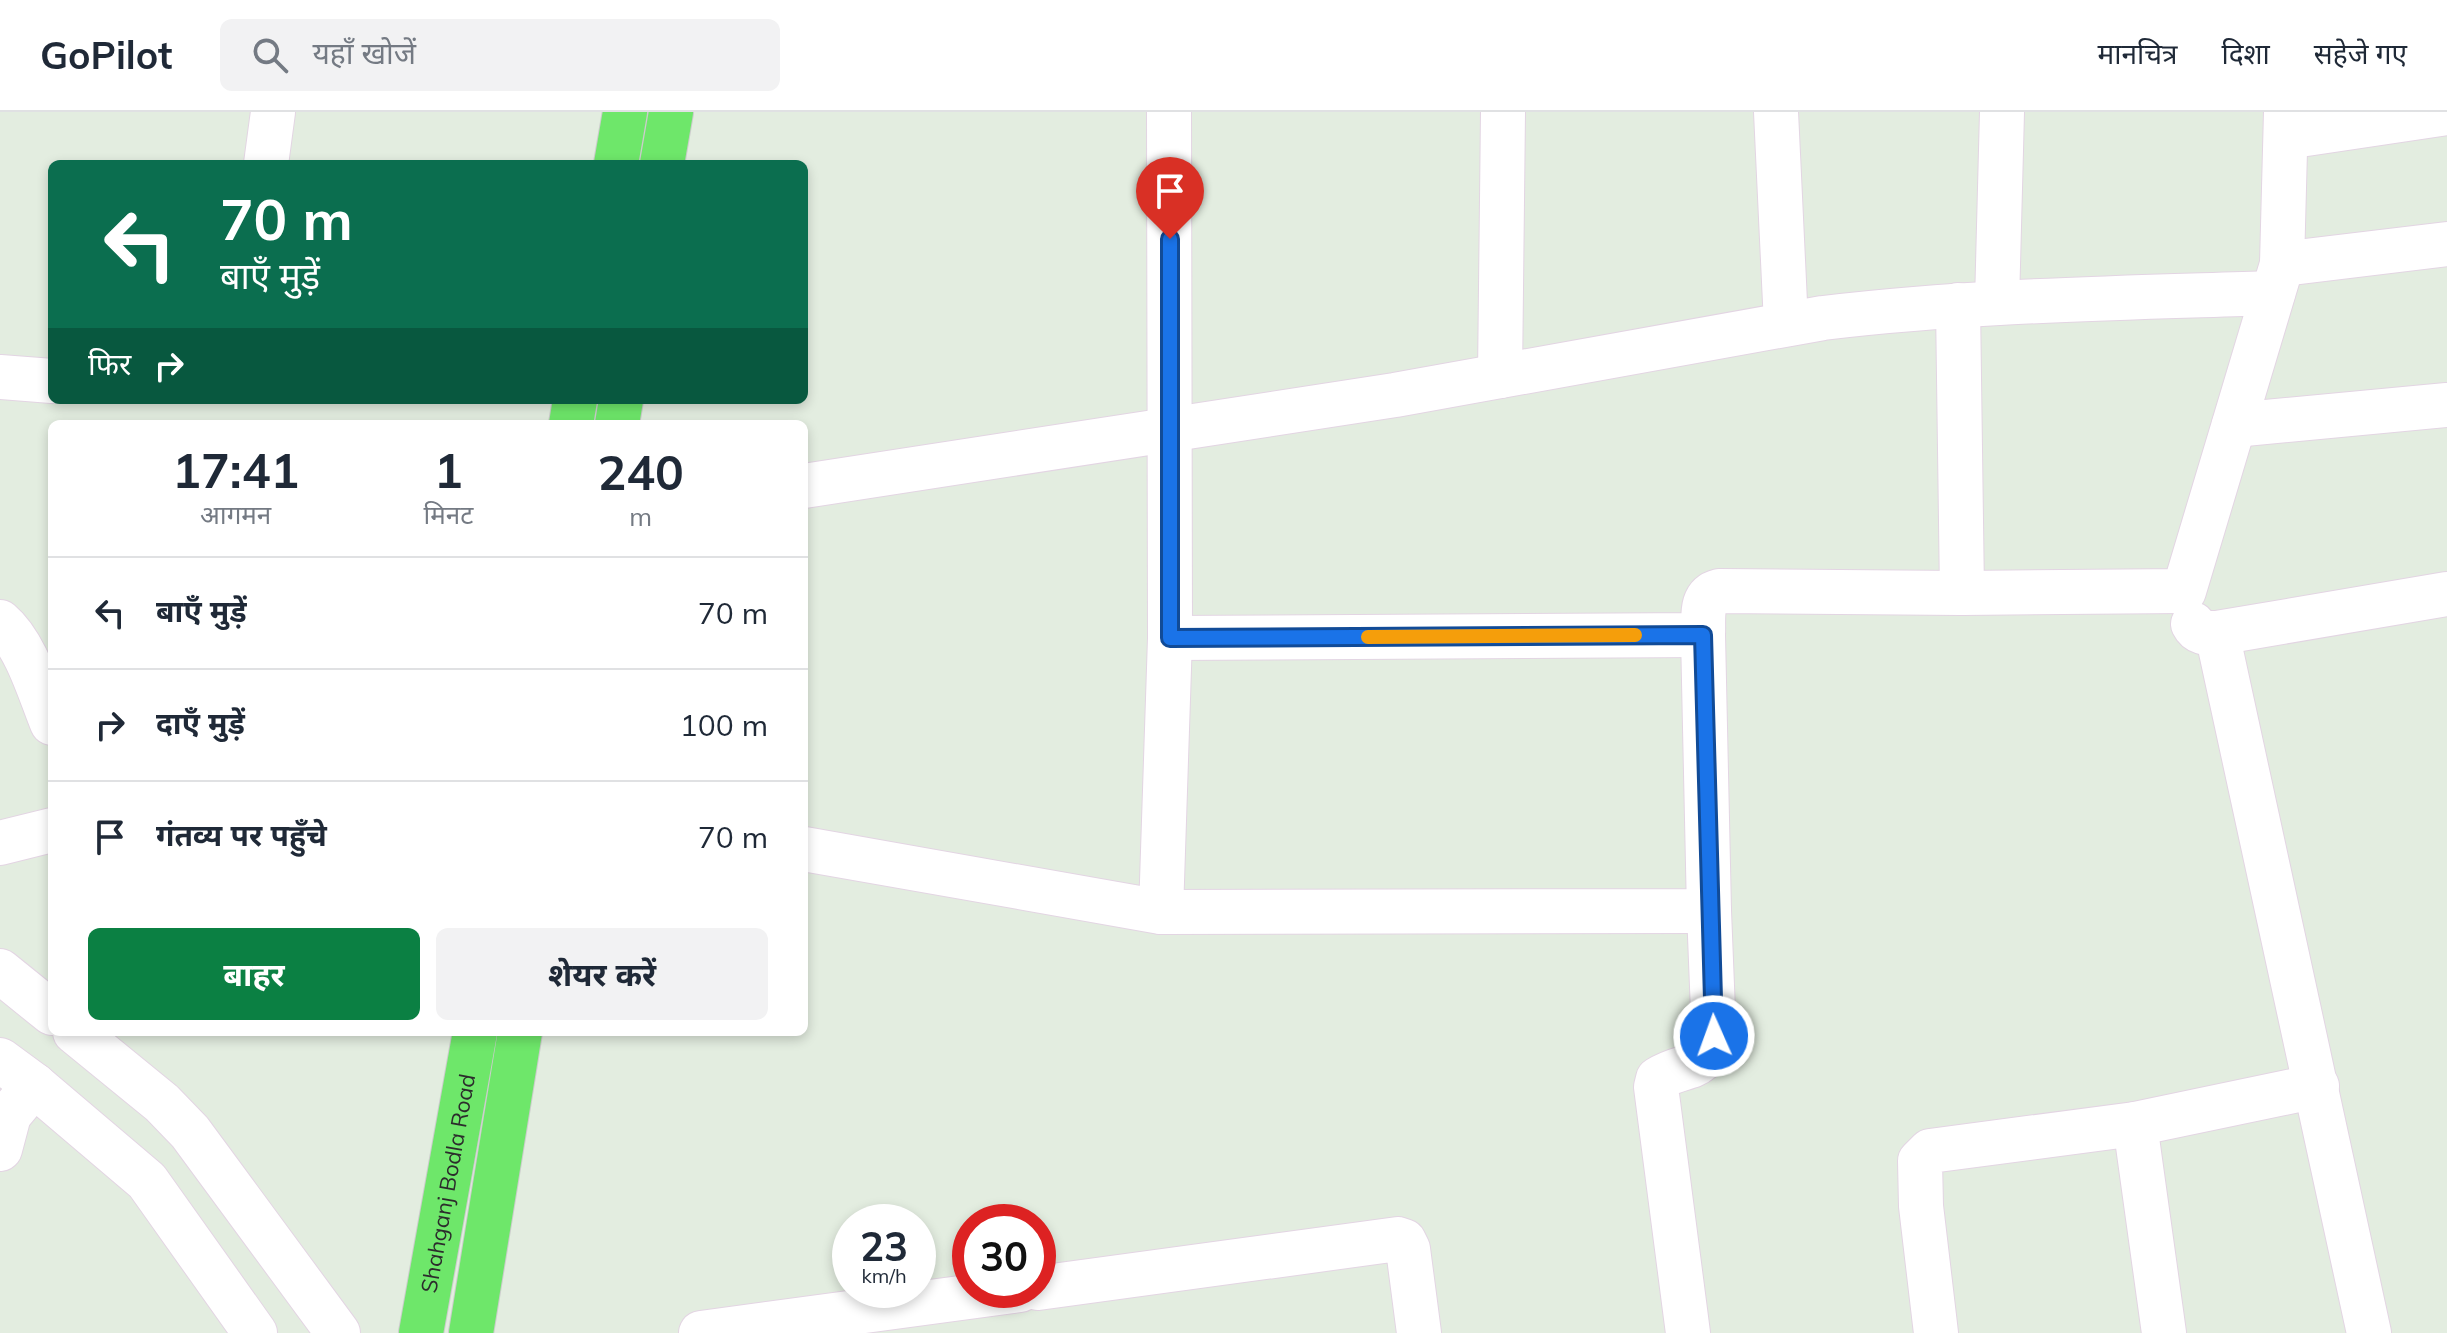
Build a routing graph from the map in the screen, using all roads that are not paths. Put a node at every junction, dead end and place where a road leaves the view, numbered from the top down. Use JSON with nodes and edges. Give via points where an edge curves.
{"nodes":[{"id":1,"x":273,"y":112,"type":"edge"},
{"id":2,"x":625,"y":112,"type":"edge"},
{"id":3,"x":671,"y":112,"type":"edge"},
{"id":4,"x":1169,"y":112,"type":"edge"},
{"id":5,"x":1503,"y":112,"type":"edge"},
{"id":6,"x":1776,"y":112,"type":"edge"},
{"id":7,"x":2002,"y":112,"type":"edge"},
{"id":8,"x":2447,"y":113,"type":"edge"},
{"id":9,"x":2286,"y":124,"type":"edge"},
{"id":10,"x":267,"y":160,"type":"edge"},
{"id":11,"x":617,"y":160,"type":"edge"},
{"id":12,"x":663,"y":160,"type":"edge"},
{"id":13,"x":2447,"y":244,"type":"edge"},
{"id":14,"x":2278,"y":278,"type":"junction"},
{"id":15,"x":1978,"y":304,"type":"junction"},
{"id":16,"x":1786,"y":324,"type":"junction"},
{"id":17,"x":1500,"y":376,"type":"junction"},
{"id":18,"x":0,"y":377,"type":"edge"},
{"id":19,"x":48,"y":381,"type":"edge"},
{"id":20,"x":2447,"y":405,"type":"edge"},
{"id":21,"x":2234,"y":425,"type":"junction"},
{"id":22,"x":1170,"y":430,"type":"junction"},
{"id":23,"x":808,"y":485,"type":"edge"},
{"id":24,"x":2184,"y":591,"type":"junction"},
{"id":25,"x":1962,"y":593,"type":"junction"},
{"id":26,"x":2447,"y":594,"type":"edge"},
{"id":27,"x":0,"y":622,"type":"edge"},
{"id":28,"x":2217,"y":633,"type":"junction"},
{"id":29,"x":1703,"y":635,"type":"junction"},
{"id":30,"x":1170,"y":638,"type":"junction"},
{"id":31,"x":48,"y":713,"type":"edge"},
{"id":32,"x":48,"y":831,"type":"edge"},
{"id":33,"x":0,"y":843,"type":"edge"},
{"id":34,"x":808,"y":850,"type":"edge"},
{"id":35,"x":1709,"y":911,"type":"junction"},
{"id":36,"x":1161,"y":912,"type":"junction"},
{"id":37,"x":0,"y":971,"type":"edge"},
{"id":38,"x":48,"y":1010,"type":"edge"},
{"id":39,"x":80,"y":1036,"type":"edge"},
{"id":40,"x":474,"y":1036,"type":"edge"},
{"id":41,"x":519,"y":1036,"type":"edge"},
{"id":42,"x":2317,"y":1086,"type":"junction"},
{"id":43,"x":9,"y":1105,"type":"edge"},
{"id":44,"x":2135,"y":1124,"type":"junction"},
{"id":45,"x":1056,"y":1286,"type":"edge"},
{"id":46,"x":952,"y":1299,"type":"edge"},
{"id":47,"x":255,"y":1333,"type":"edge"},
{"id":48,"x":338,"y":1333,"type":"edge"},
{"id":49,"x":421,"y":1333,"type":"edge"},
{"id":50,"x":471,"y":1333,"type":"edge"},
{"id":51,"x":701,"y":1333,"type":"edge"},
{"id":52,"x":1419,"y":1333,"type":"edge"},
{"id":53,"x":1688,"y":1333,"type":"edge"},
{"id":54,"x":1936,"y":1333,"type":"edge"},
{"id":55,"x":2164,"y":1333,"type":"edge"},
{"id":56,"x":2369,"y":1333,"type":"edge"}],
"edges":[{"from":1,"to":10,"type":"street"},
{"from":2,"to":11,"type":"main road"},
{"from":3,"to":12,"type":"main road"},
{"from":4,"to":22,"type":"street"},
{"from":5,"to":17,"type":"street"},
{"from":6,"to":16,"type":"street"},
{"from":7,"to":15,"type":"street"},
{"from":8,"to":9,"type":"street"},
{"from":9,"to":14,"type":"street"},
{"from":13,"to":14,"type":"street"},
{"from":14,"to":15,"type":"street"},
{"from":14,"to":21,"type":"street"},
{"from":15,"to":16,"type":"street"},
{"from":15,"to":25,"type":"street"},
{"from":16,"to":17,"type":"street"},
{"from":17,"to":22,"type":"street"},
{"from":18,"to":19,"type":"street"},
{"from":20,"to":21,"type":"street"},
{"from":21,"to":24,"type":"street"},
{"from":22,"to":23,"type":"street"},
{"from":22,"to":30,"type":"street"},
{"from":24,"to":25,"type":"street"},
{"from":24,"to":28,"type":"street","via":[[2196,630]]},
{"from":25,"to":29,"type":"street","via":[[1719,591],[1704,604]]},
{"from":26,"to":28,"type":"street"},
{"from":27,"to":31,"type":"street","via":[[21,647]]},
{"from":28,"to":42,"type":"street"},
{"from":29,"to":30,"type":"street"},
{"from":29,"to":35,"type":"street"},
{"from":30,"to":36,"type":"street"},
{"from":32,"to":33,"type":"street"},
{"from":34,"to":36,"type":"street"},
{"from":35,"to":36,"type":"street"},
{"from":35,"to":53,"type":"street","via":[[1714,1036],[1701,1062],[1666,1074],[1656,1087]]},
{"from":37,"to":38,"type":"street"},
{"from":39,"to":48,"type":"street","via":[[190,1132]]},
{"from":40,"to":49,"type":"main road","name":"Shahganj Bodla Road"},
{"from":41,"to":50,"type":"main road"},
{"from":42,"to":44,"type":"street"},
{"from":42,"to":56,"type":"street"},
{"from":43,"to":47,"type":"street","via":[[147,1181]]},
{"from":44,"to":54,"type":"street","via":[[1930,1151],[1920,1161]]},
{"from":44,"to":55,"type":"street"},
{"from":45,"to":52,"type":"street","via":[[1398,1239],[1408,1249]]},
{"from":46,"to":51,"type":"street"}]}
